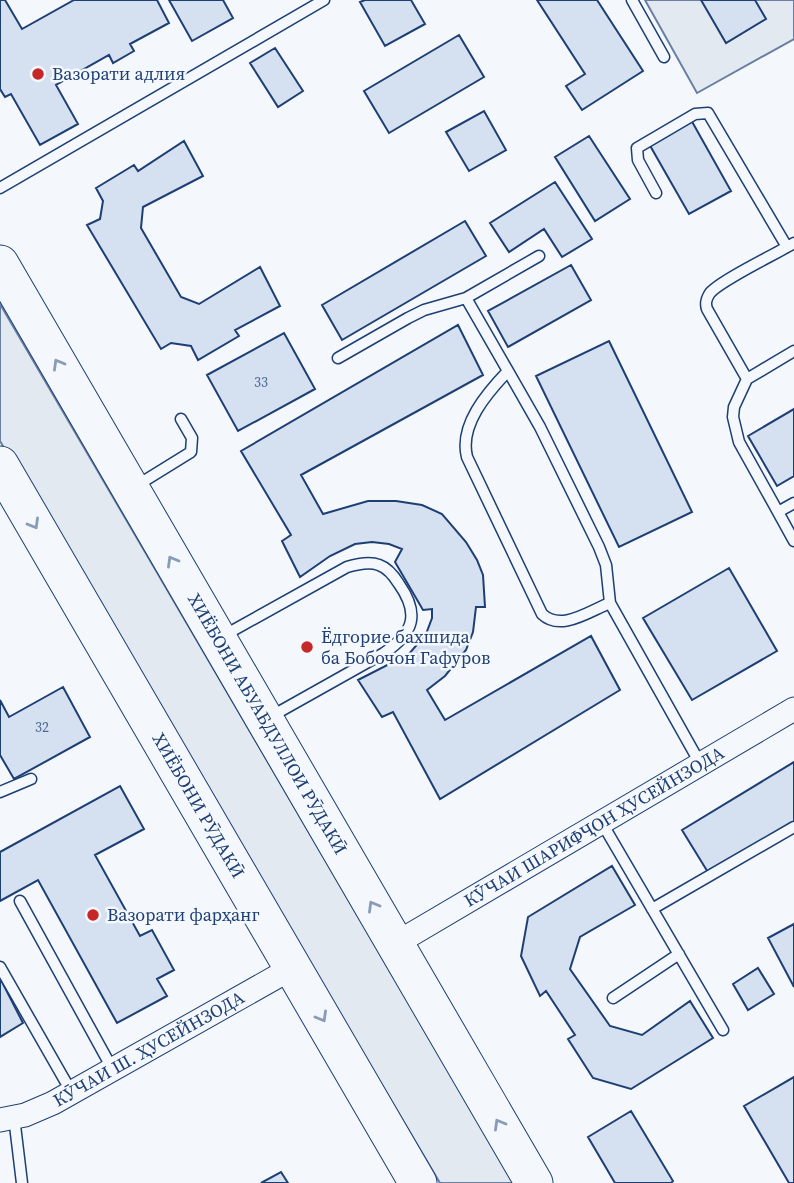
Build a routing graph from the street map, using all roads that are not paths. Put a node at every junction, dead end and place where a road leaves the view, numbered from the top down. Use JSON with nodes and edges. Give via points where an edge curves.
{"nodes":[{"id":1,"x":324,"y":0,"type":"edge"},
{"id":2,"x":632,"y":0,"type":"edge"},
{"id":3,"x":664,"y":57,"type":"dead end"},
{"id":4,"x":0,"y":188,"type":"edge"},
{"id":5,"x":656,"y":193,"type":"dead end"},
{"id":6,"x":790,"y":245,"type":"edge"},
{"id":7,"x":539,"y":256,"type":"dead end"},
{"id":8,"x":0,"y":264,"type":"edge"},
{"id":9,"x":466,"y":298,"type":"junction"},
{"id":10,"x":794,"y":351,"type":"edge"},
{"id":11,"x":338,"y":358,"type":"dead end"},
{"id":12,"x":508,"y":371,"type":"junction"},
{"id":13,"x":747,"y":379,"type":"junction"},
{"id":14,"x":181,"y":419,"type":"dead end"},
{"id":15,"x":0,"y":465,"type":"edge"},
{"id":16,"x":131,"y":489,"type":"junction"},
{"id":17,"x":794,"y":503,"type":"edge"},
{"id":18,"x":778,"y":512,"type":"junction"},
{"id":19,"x":794,"y":541,"type":"edge"},
{"id":20,"x":610,"y":603,"type":"junction"},
{"id":21,"x":218,"y":639,"type":"junction"},
{"id":22,"x":794,"y":709,"type":"edge"},
{"id":23,"x":265,"y":720,"type":"junction"},
{"id":24,"x":701,"y":765,"type":"junction"},
{"id":25,"x":31,"y":779,"type":"dead end"},
{"id":26,"x":0,"y":792,"type":"edge"},
{"id":27,"x":602,"y":823,"type":"junction"},
{"id":28,"x":794,"y":827,"type":"edge"},
{"id":29,"x":20,"y":901,"type":"dead end"},
{"id":30,"x":652,"y":909,"type":"junction"},
{"id":31,"x":395,"y":944,"type":"junction"},
{"id":32,"x":679,"y":954,"type":"junction"},
{"id":33,"x":0,"y":967,"type":"edge"},
{"id":34,"x":294,"y":967,"type":"junction"},
{"id":35,"x":613,"y":998,"type":"dead end"},
{"id":36,"x":723,"y":1030,"type":"dead end"},
{"id":37,"x":113,"y":1070,"type":"junction"},
{"id":38,"x":72,"y":1093,"type":"junction"},
{"id":39,"x":7,"y":1119,"type":"edge"},
{"id":40,"x":22,"y":1183,"type":"edge"},
{"id":41,"x":418,"y":1183,"type":"edge"},
{"id":42,"x":534,"y":1183,"type":"edge"}],
"edges":[{"from":1,"to":4,"type":"lane"},
{"from":2,"to":3,"type":"lane"},
{"from":5,"to":6,"type":"lane","via":[[636,148],[695,114],[708,113]]},
{"from":6,"to":13,"type":"lane","via":[[713,290],[705,303]]},
{"from":7,"to":9,"type":"lane"},
{"from":16,"to":8,"type":"highway","name":"ХИЁБОНИ АБУАБДУЛЛОИ РӮДАКӢ","one_way":true},
{"from":9,"to":11,"type":"lane","via":[[416,314]]},
{"from":9,"to":12,"type":"lane"},
{"from":10,"to":13,"type":"lane"},
{"from":12,"to":20,"type":"lane","via":[[599,547]]},
{"from":12,"to":20,"type":"lane","via":[[476,412],[466,440],[467,457],[542,614],[556,623]]},
{"from":13,"to":18,"type":"lane","via":[[734,407],[735,429]]},
{"from":14,"to":16,"type":"lane","via":[[192,438],[191,452]]},
{"from":15,"to":34,"type":"highway","name":"ХИЁБОНИ РӮДАКӢ","one_way":true},
{"from":21,"to":16,"type":"highway","name":"ХИЁБОНИ АБУАБДУЛЛОИ РӮДАКӢ","one_way":true},
{"from":17,"to":18,"type":"lane"},
{"from":18,"to":19,"type":"lane"},
{"from":20,"to":24,"type":"lane"},
{"from":21,"to":23,"type":"highway","name":"ХИЁБОНИ АБУАБДУЛЛОИ РӮДАКӢ"},
{"from":21,"to":23,"type":"lane","via":[[347,567],[380,565],[404,590],[412,620],[401,641]]},
{"from":22,"to":24,"type":"street","name":"КӮЧАИ ШАРИФҶОН ҲУСЕЙНЗОДА"},
{"from":31,"to":23,"type":"highway","name":"ХИЁБОНИ АБУАБДУЛЛОИ РӮДАКӢ","one_way":true},
{"from":24,"to":27,"type":"street","name":"КӮЧАИ ШАРИФҶОН ҲУСЕЙНЗОДА"},
{"from":25,"to":26,"type":"lane"},
{"from":27,"to":30,"type":"lane"},
{"from":27,"to":31,"type":"street","name":"КӮЧАИ ШАРИФҶОН ҲУСЕЙНЗОДА"},
{"from":28,"to":30,"type":"lane"},
{"from":29,"to":37,"type":"lane"},
{"from":30,"to":32,"type":"lane"},
{"from":42,"to":31,"type":"highway","name":"ХИЁБОНИ АБУАБДУЛЛОИ РӮДАКӢ","one_way":true},
{"from":32,"to":35,"type":"lane"},
{"from":32,"to":36,"type":"lane"},
{"from":33,"to":38,"type":"lane"},
{"from":34,"to":37,"type":"street","name":"КӮЧАИ Ш. ҲУСЕЙНЗОДА"},
{"from":34,"to":41,"type":"highway","name":"ХИЁБОНИ РӮДАКӢ","one_way":true},
{"from":37,"to":38,"type":"street","name":"КӮЧАИ Ш. ҲУСЕЙНЗОДА"},
{"from":38,"to":39,"type":"street","name":"КӮЧАИ Ш. ҲУСЕЙНЗОДА"},
{"from":39,"to":40,"type":"lane"}]}
